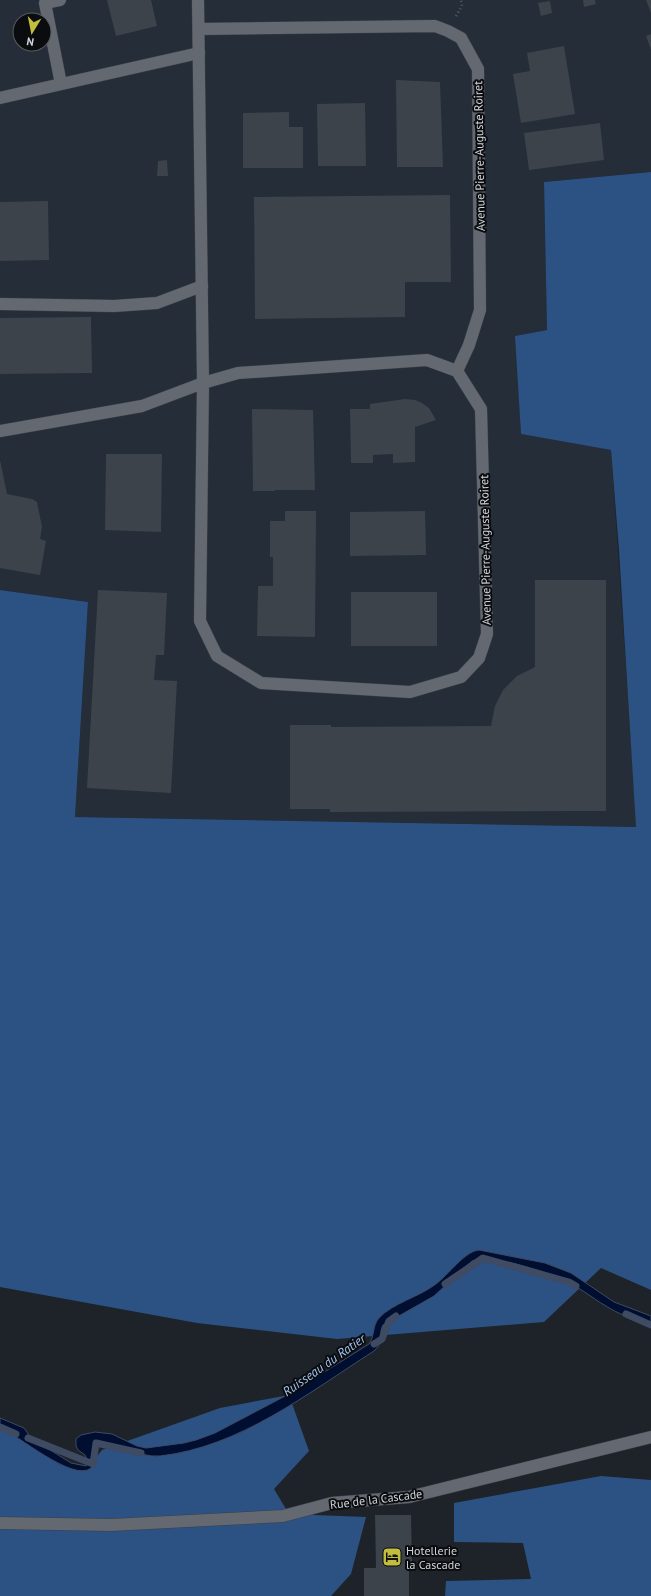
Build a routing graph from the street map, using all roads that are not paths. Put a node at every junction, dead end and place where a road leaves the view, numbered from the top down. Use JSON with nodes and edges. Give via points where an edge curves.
{"nodes":[{"id":1,"x":60,"y":0,"type":"edge"},
{"id":2,"x":198,"y":0,"type":"edge"},
{"id":3,"x":199,"y":29,"type":"junction"},
{"id":4,"x":199,"y":53,"type":"junction"},
{"id":5,"x":61,"y":84,"type":"junction"},
{"id":6,"x":0,"y":98,"type":"edge"},
{"id":7,"x":202,"y":286,"type":"junction"},
{"id":8,"x":0,"y":304,"type":"edge"},
{"id":9,"x":457,"y":371,"type":"junction"},
{"id":10,"x":203,"y":382,"type":"junction"},
{"id":11,"x":0,"y":431,"type":"edge"},
{"id":12,"x":651,"y":1437,"type":"edge"},
{"id":13,"x":0,"y":1523,"type":"edge"}],
"edges":[{"from":1,"to":5,"type":"street","via":[[45,3]]},
{"from":2,"to":3,"type":"street","name":"Avenue Pierre-Auguste Roiret"},
{"from":3,"to":4,"type":"street","name":"Avenue Pierre-Auguste Roiret"},
{"from":3,"to":9,"type":"street","name":"Avenue Pierre-Auguste Roiret","via":[[435,26],[461,38],[478,69],[480,310],[469,345]]},
{"from":4,"to":5,"type":"street"},
{"from":4,"to":7,"type":"street","name":"Avenue Pierre-Auguste Roiret"},
{"from":5,"to":6,"type":"street"},
{"from":7,"to":8,"type":"street","via":[[157,303],[114,306]]},
{"from":7,"to":10,"type":"street","name":"Avenue Pierre-Auguste Roiret"},
{"from":9,"to":10,"type":"street","via":[[427,360],[238,373]]},
{"from":9,"to":10,"type":"street","name":"Avenue Pierre-Auguste Roiret","via":[[481,409],[487,634],[479,658],[461,677],[410,692],[261,683],[217,656],[200,621]]},
{"from":10,"to":11,"type":"street","via":[[142,406]]},
{"from":12,"to":13,"type":"street","name":"Rue de la Cascade","via":[[409,1497],[332,1503],[283,1516],[111,1525]]}]}
